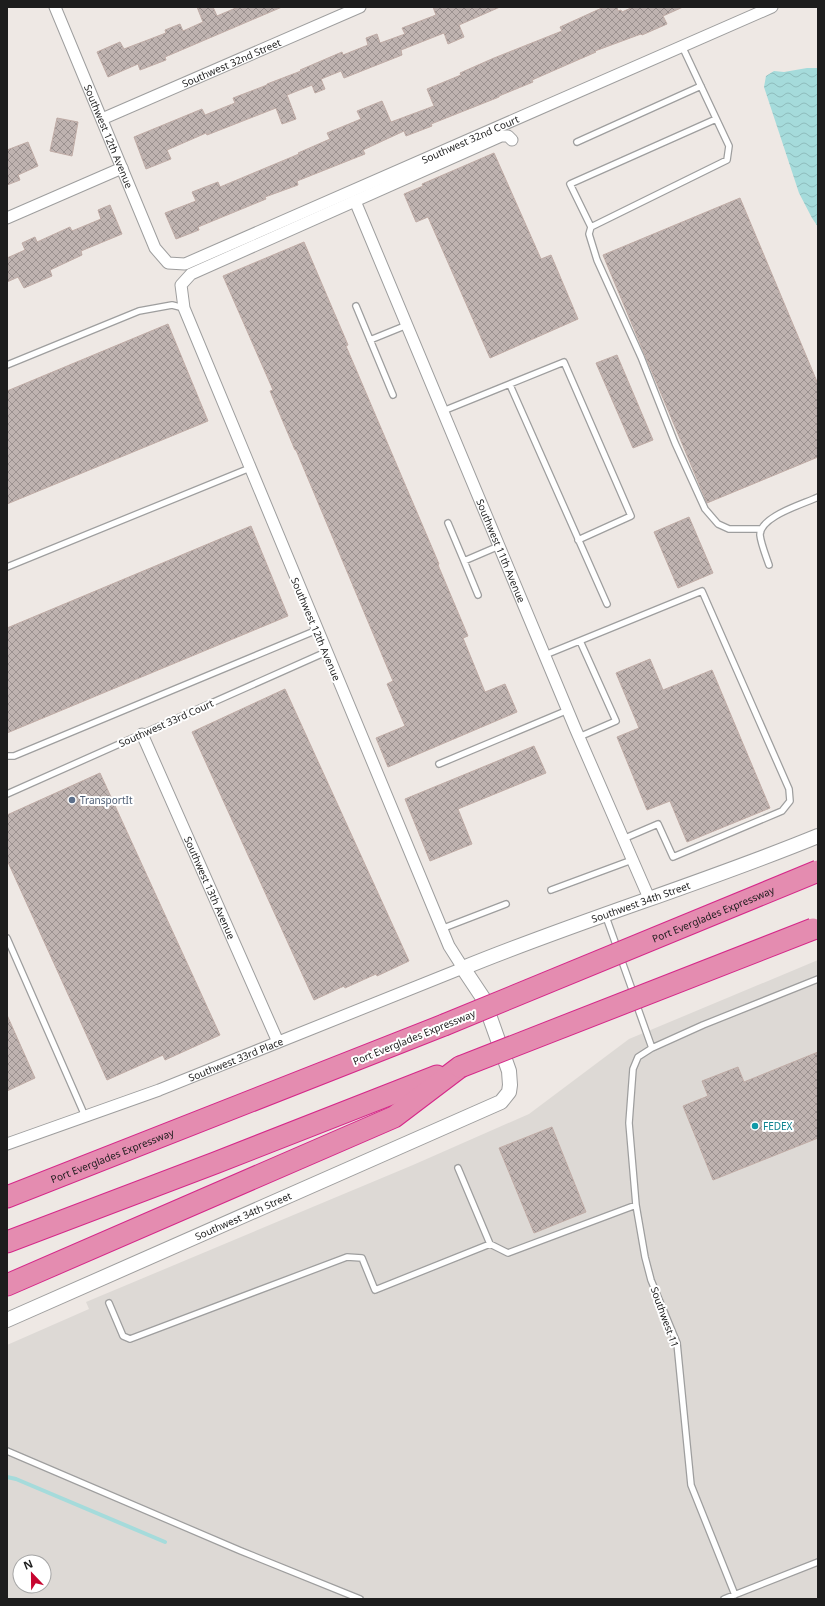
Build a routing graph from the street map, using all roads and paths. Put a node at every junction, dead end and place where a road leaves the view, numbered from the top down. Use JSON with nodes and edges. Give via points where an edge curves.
{"nodes":[{"id":1,"x":55,"y":7,"type":"edge"},
{"id":2,"x":360,"y":7,"type":"edge"},
{"id":3,"x":772,"y":7,"type":"edge"},
{"id":4,"x":682,"y":46,"type":"junction"},
{"id":5,"x":701,"y":86,"type":"junction"},
{"id":6,"x":102,"y":119,"type":"junction"},
{"id":7,"x":716,"y":119,"type":"junction"},
{"id":8,"x":512,"y":140,"type":"dead end"},
{"id":9,"x":577,"y":142,"type":"dead end"},
{"id":10,"x":122,"y":168,"type":"junction"},
{"id":11,"x":355,"y":202,"type":"junction"},
{"id":12,"x":7,"y":218,"type":"edge"},
{"id":13,"x":591,"y":227,"type":"junction"},
{"id":14,"x":168,"y":262,"type":"joint"},
{"id":15,"x":181,"y":285,"type":"joint"},
{"id":16,"x":356,"y":306,"type":"dead end"},
{"id":17,"x":184,"y":308,"type":"junction"},
{"id":18,"x":407,"y":325,"type":"junction"},
{"id":19,"x":370,"y":340,"type":"junction"},
{"id":20,"x":7,"y":365,"type":"edge"},
{"id":21,"x":510,"y":385,"type":"junction"},
{"id":22,"x":393,"y":395,"type":"dead end"},
{"id":23,"x":443,"y":411,"type":"junction"},
{"id":24,"x":250,"y":468,"type":"junction"},
{"id":25,"x":818,"y":498,"type":"edge"},
{"id":26,"x":448,"y":523,"type":"dead end"},
{"id":27,"x":761,"y":529,"type":"junction"},
{"id":28,"x":578,"y":540,"type":"junction"},
{"id":29,"x":499,"y":546,"type":"junction"},
{"id":30,"x":464,"y":561,"type":"junction"},
{"id":31,"x":769,"y":565,"type":"dead end"},
{"id":32,"x":7,"y":567,"type":"edge"},
{"id":33,"x":478,"y":595,"type":"dead end"},
{"id":34,"x":607,"y":604,"type":"dead end"},
{"id":35,"x":317,"y":630,"type":"junction"},
{"id":36,"x":580,"y":641,"type":"junction"},
{"id":37,"x":326,"y":652,"type":"junction"},
{"id":38,"x":545,"y":656,"type":"junction"},
{"id":39,"x":568,"y":710,"type":"junction"},
{"id":40,"x":142,"y":734,"type":"junction"},
{"id":41,"x":579,"y":737,"type":"junction"},
{"id":42,"x":7,"y":756,"type":"edge"},
{"id":43,"x":439,"y":764,"type":"dead end"},
{"id":44,"x":7,"y":794,"type":"edge"},
{"id":45,"x":818,"y":836,"type":"edge"},
{"id":46,"x":623,"y":839,"type":"junction"},
{"id":47,"x":632,"y":860,"type":"junction"},
{"id":48,"x":818,"y":872,"type":"edge"},
{"id":49,"x":551,"y":890,"type":"dead end"},
{"id":50,"x":649,"y":898,"type":"junction"},
{"id":51,"x":506,"y":904,"type":"dead end"},
{"id":52,"x":605,"y":914,"type":"junction"},
{"id":53,"x":818,"y":927,"type":"edge"},
{"id":54,"x":441,"y":929,"type":"junction"},
{"id":55,"x":7,"y":938,"type":"edge"},
{"id":56,"x":463,"y":968,"type":"junction"},
{"id":57,"x":818,"y":979,"type":"edge"},
{"id":58,"x":278,"y":1042,"type":"junction"},
{"id":59,"x":652,"y":1048,"type":"junction"},
{"id":60,"x":460,"y":1067,"type":"junction"},
{"id":61,"x":85,"y":1116,"type":"junction"},
{"id":62,"x":7,"y":1144,"type":"edge"},
{"id":63,"x":458,"y":1168,"type":"dead end"},
{"id":64,"x":8,"y":1196,"type":"edge"},
{"id":65,"x":636,"y":1205,"type":"junction"},
{"id":66,"x":7,"y":1242,"type":"edge"},
{"id":67,"x":490,"y":1244,"type":"junction"},
{"id":68,"x":7,"y":1285,"type":"edge"},
{"id":69,"x":109,"y":1302,"type":"dead end"},
{"id":70,"x":7,"y":1320,"type":"edge"},
{"id":71,"x":7,"y":1451,"type":"edge"},
{"id":72,"x":818,"y":1562,"type":"edge"},
{"id":73,"x":735,"y":1595,"type":"junction"},
{"id":74,"x":360,"y":1599,"type":"edge"},
{"id":75,"x":724,"y":1599,"type":"edge"}],
"edges":[{"from":1,"to":6,"type":"street","name":"Southwest 12th Avenue"},
{"from":2,"to":6,"type":"street","name":"Southwest 32nd Street"},
{"from":3,"to":4,"type":"street","name":"Southwest 32nd Court"},
{"from":4,"to":5,"type":"lane"},
{"from":4,"to":14,"type":"street","name":"Southwest 32nd Court","via":[[185,264]]},
{"from":5,"to":7,"type":"lane"},
{"from":5,"to":9,"type":"lane"},
{"from":6,"to":10,"type":"street","name":"Southwest 12th Avenue"},
{"from":7,"to":13,"type":"lane","via":[[729,146],[727,160]]},
{"from":7,"to":13,"type":"lane","via":[[570,184]]},
{"from":8,"to":11,"type":"street","name":"Southwest 32nd Court","via":[[508,136],[500,136]]},
{"from":10,"to":12,"type":"street"},
{"from":10,"to":14,"type":"street","name":"Southwest 12th Avenue","via":[[155,248]]},
{"from":11,"to":15,"type":"street","name":"Southwest 32nd Court","via":[[191,274]]},
{"from":11,"to":18,"type":"street","name":"Southwest 11th Avenue"},
{"from":13,"to":27,"type":"lane","via":[[589,234],[597,260],[705,509],[718,524],[729,529]]},
{"from":15,"to":17,"type":"street","name":"Southwest 12th Avenue"},
{"from":16,"to":19,"type":"lane"},
{"from":17,"to":20,"type":"lane","via":[[172,305],[139,310]]},
{"from":17,"to":24,"type":"street","name":"Southwest 12th Avenue"},
{"from":18,"to":19,"type":"lane"},
{"from":18,"to":23,"type":"street","name":"Southwest 11th Avenue"},
{"from":19,"to":22,"type":"lane"},
{"from":21,"to":23,"type":"lane"},
{"from":21,"to":28,"type":"lane"},
{"from":21,"to":28,"type":"lane","via":[[564,362],[631,516]]},
{"from":23,"to":29,"type":"street","name":"Southwest 11th Avenue"},
{"from":24,"to":32,"type":"lane"},
{"from":24,"to":35,"type":"street","name":"Southwest 12th Avenue"},
{"from":25,"to":27,"type":"lane","via":[[770,519]]},
{"from":26,"to":30,"type":"lane"},
{"from":27,"to":31,"type":"lane","via":[[760,536]]},
{"from":28,"to":34,"type":"lane"},
{"from":29,"to":30,"type":"lane"},
{"from":29,"to":38,"type":"street","name":"Southwest 11th Avenue"},
{"from":30,"to":33,"type":"lane"},
{"from":35,"to":37,"type":"street","name":"Southwest 12th Avenue"},
{"from":35,"to":42,"type":"lane","via":[[14,756]]},
{"from":36,"to":38,"type":"lane"},
{"from":36,"to":41,"type":"lane","via":[[616,721]]},
{"from":36,"to":46,"type":"lane","via":[[702,591],[789,789],[790,801],[782,811],[673,857],[658,824]]},
{"from":37,"to":40,"type":"lane","name":"Southwest 33rd Court"},
{"from":37,"to":54,"type":"street","name":"Southwest 12th Avenue"},
{"from":38,"to":39,"type":"street","name":"Southwest 11th Avenue"},
{"from":39,"to":41,"type":"street","name":"Southwest 11th Avenue"},
{"from":39,"to":43,"type":"lane"},
{"from":40,"to":44,"type":"lane","name":"Southwest 33rd Court"},
{"from":40,"to":58,"type":"street","name":"Southwest 13th Avenue"},
{"from":41,"to":46,"type":"street","name":"Southwest 11th Avenue"},
{"from":45,"to":50,"type":"street","name":"Southwest 34th Street"},
{"from":46,"to":47,"type":"street","name":"Southwest 11th Avenue"},
{"from":47,"to":49,"type":"lane"},
{"from":47,"to":50,"type":"street","name":"Southwest 11th Avenue"},
{"from":48,"to":64,"type":"highway","name":"Port Everglades Expressway","bridge":true,"via":[[444,1025]]},
{"from":50,"to":52,"type":"street","name":"Southwest 34th Street"},
{"from":51,"to":54,"type":"lane"},
{"from":52,"to":56,"type":"street","name":"Southwest 34th Street"},
{"from":52,"to":59,"type":"lane"},
{"from":53,"to":60,"type":"highway","bridge":true},
{"from":54,"to":56,"type":"street","name":"Southwest 12th Avenue"},
{"from":55,"to":61,"type":"lane"},
{"from":56,"to":58,"type":"street","name":"Southwest 33rd Place"},
{"from":56,"to":70,"type":"street","name":"Southwest 34th Street","via":[[483,998],[510,1078],[505,1098],[495,1106]]},
{"from":57,"to":59,"type":"lane","via":[[702,1025]]},
{"from":58,"to":61,"type":"street","name":"Southwest 33rd Place","via":[[159,1090]]},
{"from":59,"to":65,"type":"lane","name":"Southwest 11","via":[[638,1057],[633,1069],[629,1123]]},
{"from":60,"to":66,"type":"highway"},
{"from":60,"to":68,"type":"highway","via":[[394,1117]]},
{"from":61,"to":62,"type":"street","name":"Southwest 33rd Place"},
{"from":63,"to":67,"type":"lane"},
{"from":65,"to":67,"type":"lane","via":[[508,1253]]},
{"from":65,"to":73,"type":"lane","name":"Southwest 11","via":[[651,1280],[677,1343],[691,1485]]},
{"from":67,"to":69,"type":"lane","via":[[375,1290],[362,1258],[346,1256],[130,1339],[123,1336]]},
{"from":71,"to":74,"type":"lane"},
{"from":72,"to":73,"type":"lane"},
{"from":73,"to":75,"type":"lane"}]}
